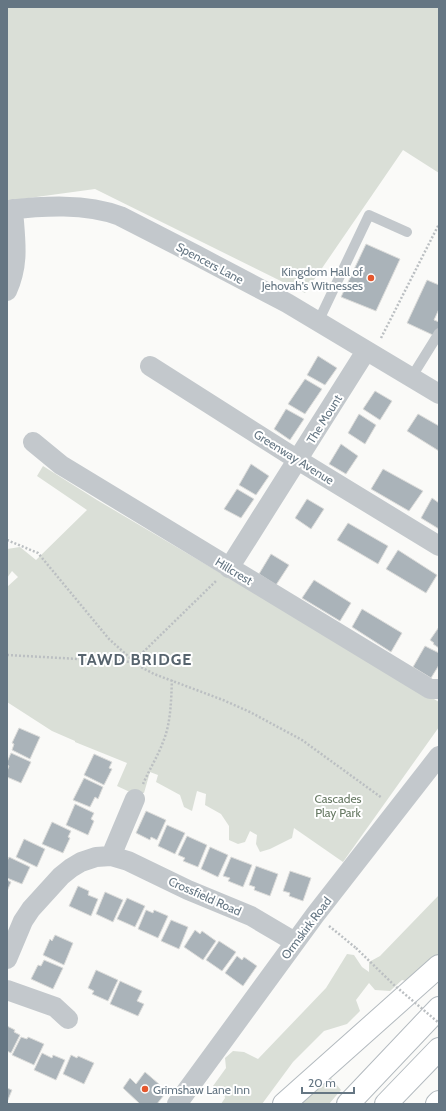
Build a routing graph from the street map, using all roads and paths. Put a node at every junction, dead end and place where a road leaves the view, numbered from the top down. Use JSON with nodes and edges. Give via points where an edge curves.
{"nodes":[{"id":1,"x":10,"y":209,"type":"edge"},
{"id":2,"x":439,"y":224,"type":"edge"},
{"id":3,"x":407,"y":232,"type":"dead end"},
{"id":4,"x":7,"y":291,"type":"edge"},
{"id":5,"x":318,"y":322,"type":"junction"},
{"id":6,"x":439,"y":333,"type":"edge"},
{"id":7,"x":369,"y":353,"type":"junction"},
{"id":8,"x":150,"y":366,"type":"dead end"},
{"id":9,"x":411,"y":378,"type":"junction"},
{"id":10,"x":439,"y":394,"type":"edge"},
{"id":11,"x":33,"y":442,"type":"dead end"},
{"id":12,"x":298,"y":460,"type":"junction"},
{"id":13,"x":7,"y":540,"type":"edge"},
{"id":14,"x":439,"y":546,"type":"edge"},
{"id":15,"x":230,"y":568,"type":"junction"},
{"id":16,"x":7,"y":655,"type":"edge"},
{"id":17,"x":134,"y":662,"type":"junction"},
{"id":18,"x":172,"y":680,"type":"junction"},
{"id":19,"x":439,"y":689,"type":"edge"},
{"id":20,"x":439,"y":756,"type":"edge"},
{"id":21,"x":135,"y":799,"type":"joint"},
{"id":22,"x":397,"y":809,"type":"junction"},
{"id":23,"x":112,"y":856,"type":"junction"},
{"id":24,"x":315,"y":915,"type":"junction"},
{"id":25,"x":295,"y":942,"type":"junction"},
{"id":26,"x":7,"y":958,"type":"edge"},
{"id":27,"x":439,"y":966,"type":"edge"},
{"id":28,"x":7,"y":990,"type":"edge"},
{"id":29,"x":439,"y":1008,"type":"edge"},
{"id":30,"x":68,"y":1018,"type":"dead end"},
{"id":31,"x":439,"y":1023,"type":"edge"},
{"id":32,"x":439,"y":1049,"type":"edge"},
{"id":33,"x":177,"y":1104,"type":"edge"},
{"id":34,"x":284,"y":1104,"type":"edge"},
{"id":35,"x":348,"y":1104,"type":"edge"},
{"id":36,"x":386,"y":1104,"type":"edge"}],
"edges":[{"from":1,"to":4,"type":"street","via":[[16,255]]},
{"from":1,"to":5,"type":"street","name":"Spencers Lane","via":[[59,207],[108,212],[196,254]]},
{"from":2,"to":7,"type":"path"},
{"from":3,"to":5,"type":"lane","via":[[369,214]]},
{"from":5,"to":7,"type":"street","name":"Spencers Lane"},
{"from":6,"to":9,"type":"lane"},
{"from":7,"to":9,"type":"street","name":"Spencers Lane"},
{"from":7,"to":12,"type":"street","name":"The Mount"},
{"from":8,"to":12,"type":"street","name":"Greenway Avenue"},
{"from":9,"to":10,"type":"street","name":"Spencers Lane"},
{"from":11,"to":15,"type":"street","name":"Hillcrest","via":[[62,465]]},
{"from":12,"to":14,"type":"street","name":"Greenway Avenue"},
{"from":12,"to":15,"type":"street","name":"The Mount"},
{"from":13,"to":17,"type":"path","via":[[38,553],[109,638]]},
{"from":15,"to":17,"type":"path"},
{"from":15,"to":19,"type":"street","name":"Hillcrest","via":[[430,689]]},
{"from":16,"to":17,"type":"path"},
{"from":17,"to":18,"type":"path","via":[[146,670]]},
{"from":18,"to":21,"type":"path","via":[[164,741]]},
{"from":18,"to":22,"type":"path","via":[[250,712],[302,740]]},
{"from":20,"to":22,"type":"street","name":"Ormskirk Road"},
{"from":21,"to":23,"type":"street"},
{"from":22,"to":24,"type":"street","name":"Ormskirk Road"},
{"from":23,"to":25,"type":"street","name":"Crossfield Road","via":[[251,916]]},
{"from":23,"to":26,"type":"street","name":"Crossfield Road","via":[[96,857],[81,862],[61,876],[30,909]]},
{"from":24,"to":25,"type":"street","name":"Ormskirk Road"},
{"from":24,"to":31,"type":"path","bridge":true,"via":[[356,948]]},
{"from":25,"to":33,"type":"street","name":"Ormskirk Road"},
{"from":27,"to":34,"type":"main road"},
{"from":28,"to":30,"type":"street","via":[[55,1007]]},
{"from":29,"to":35,"type":"main road"},
{"from":32,"to":36,"type":"main road"}]}
